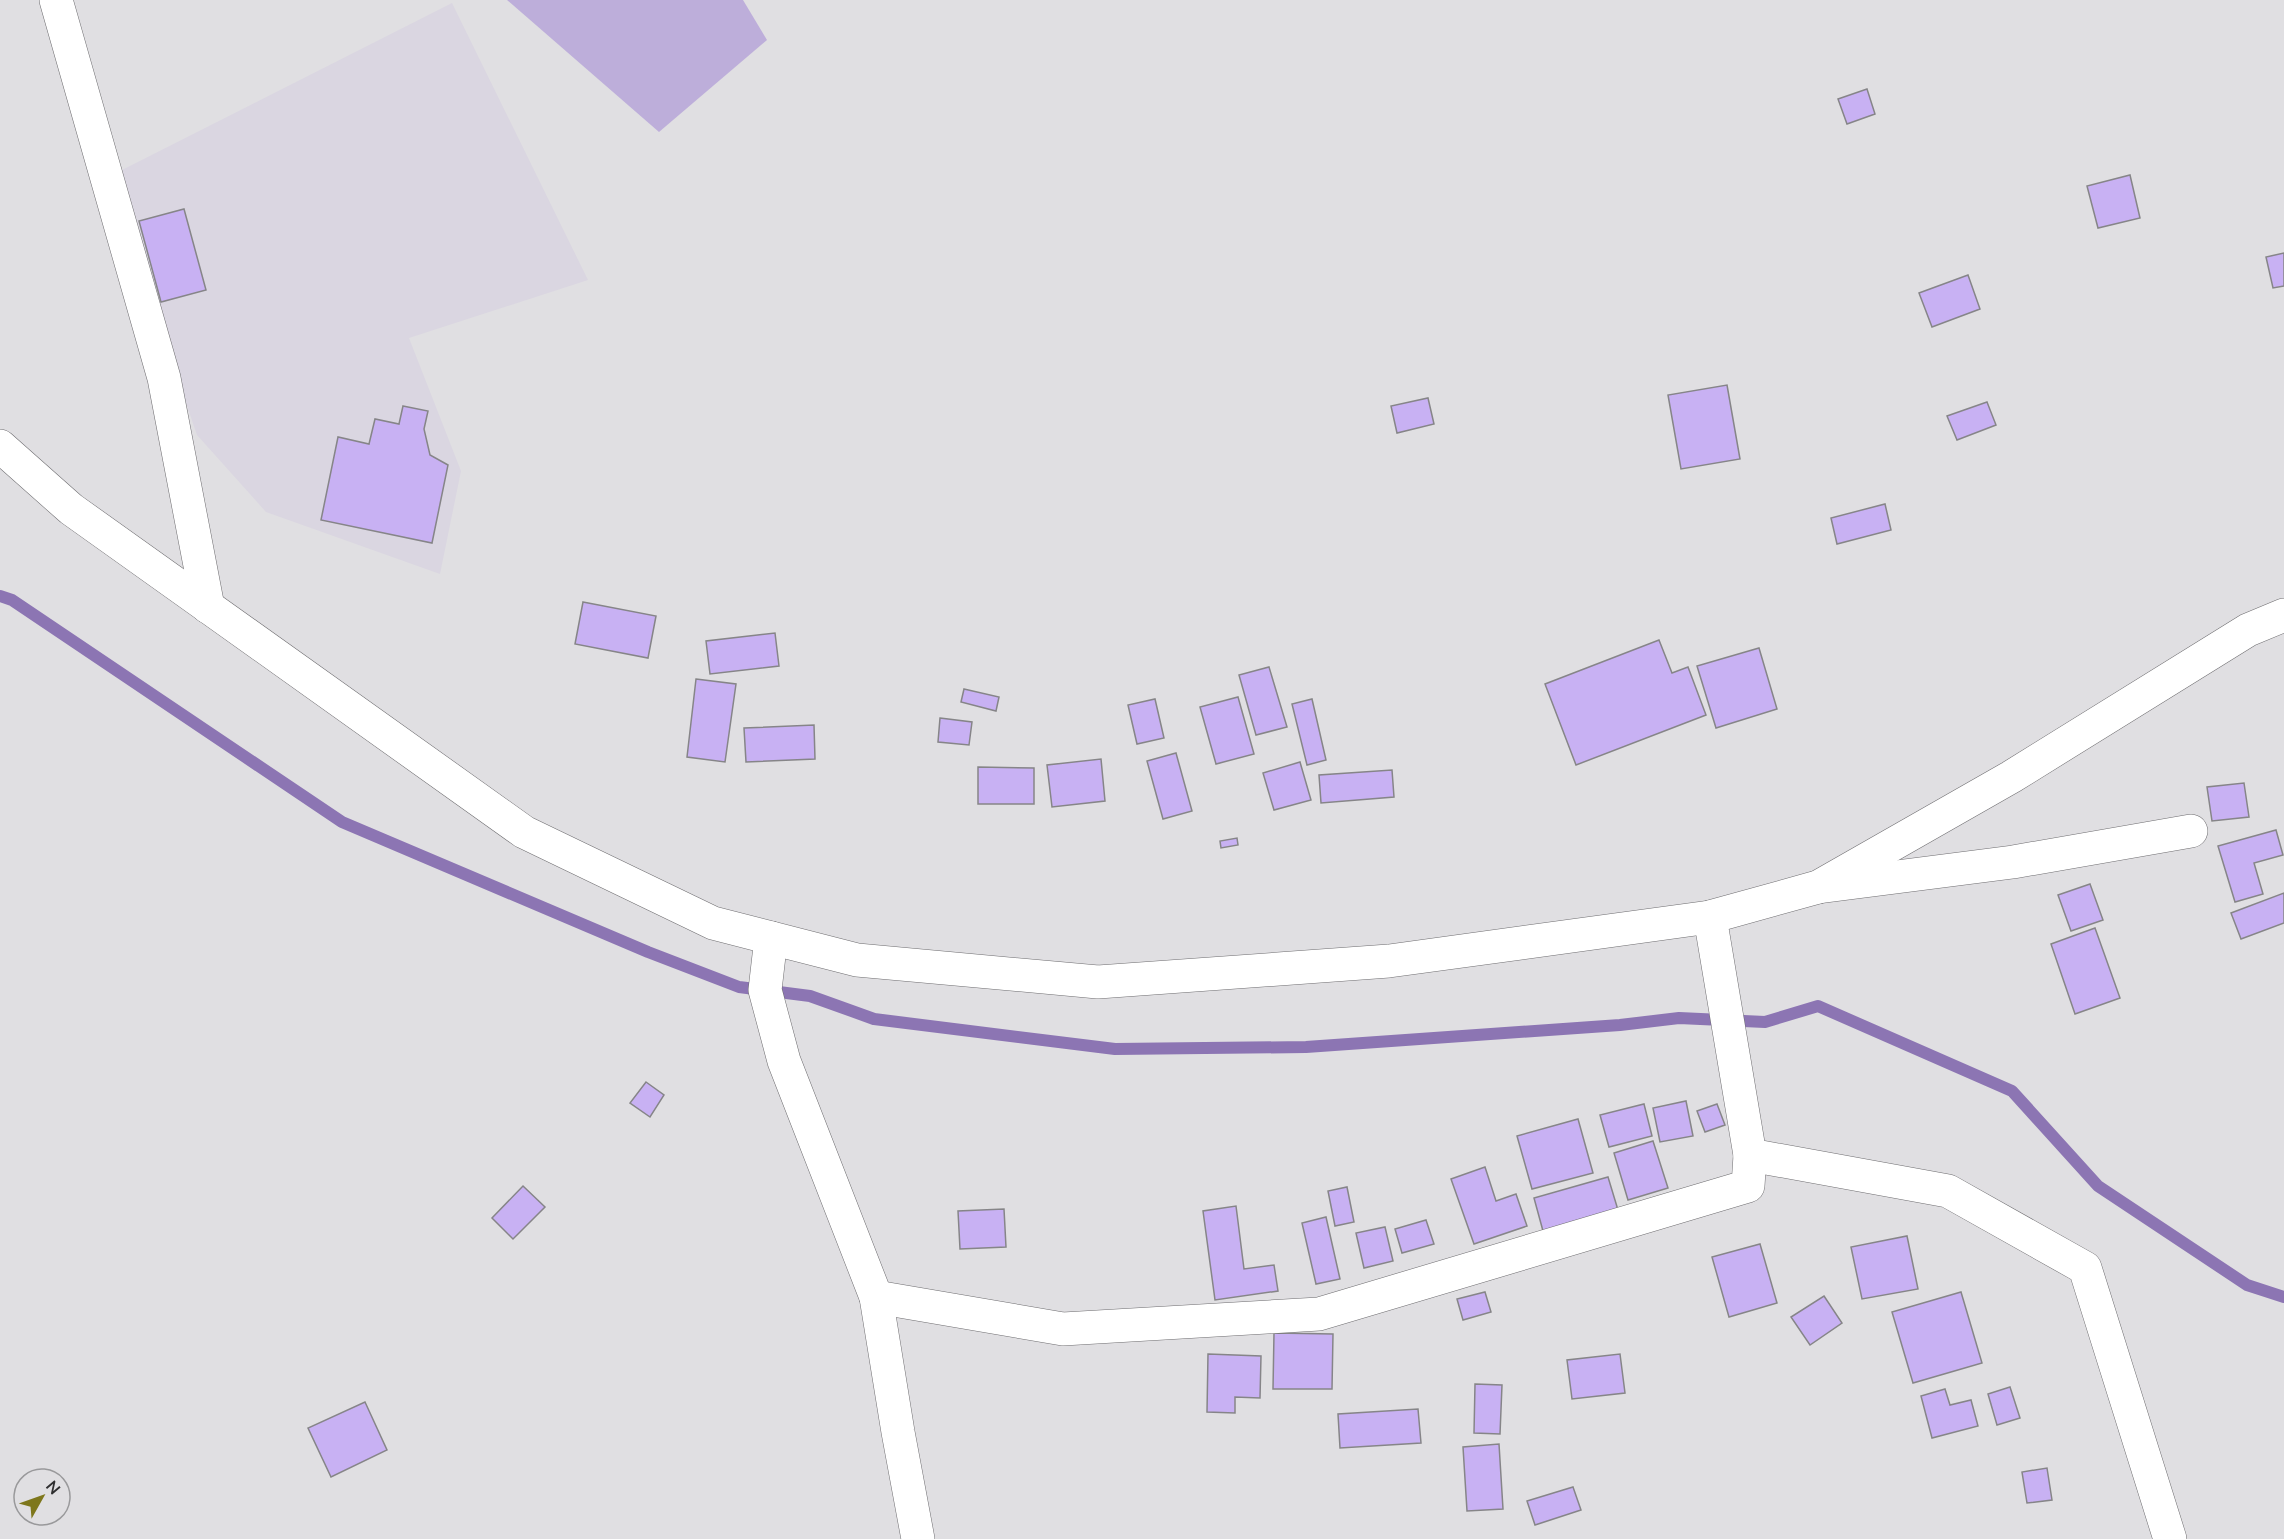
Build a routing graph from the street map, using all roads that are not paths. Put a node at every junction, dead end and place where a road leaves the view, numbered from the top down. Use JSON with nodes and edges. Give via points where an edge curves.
{"nodes":[{"id":1,"x":56,"y":0,"type":"edge"},
{"id":2,"x":0,"y":446,"type":"edge"},
{"id":3,"x":208,"y":607,"type":"junction"},
{"id":4,"x":2284,"y":615,"type":"edge"},
{"id":5,"x":2191,"y":831,"type":"dead end"},
{"id":6,"x":1818,"y":887,"type":"junction"},
{"id":7,"x":1710,"y":917,"type":"junction"},
{"id":8,"x":771,"y":938,"type":"junction"},
{"id":9,"x":1750,"y":1155,"type":"junction"},
{"id":10,"x":876,"y":1297,"type":"junction"},
{"id":11,"x":918,"y":1539,"type":"edge"},
{"id":12,"x":2170,"y":1539,"type":"edge"}],
"edges":[{"from":1,"to":3,"type":"street","via":[[164,378]]},
{"from":2,"to":3,"type":"street","via":[[71,509]]},
{"from":3,"to":8,"type":"street","via":[[525,832],[713,923]]},
{"from":4,"to":6,"type":"street","via":[[2248,630],[2011,777]]},
{"from":5,"to":6,"type":"street","via":[[2013,862]]},
{"from":6,"to":7,"type":"street"},
{"from":7,"to":8,"type":"street","via":[[1389,961],[1098,982],[857,960]]},
{"from":7,"to":9,"type":"street"},
{"from":8,"to":10,"type":"street","via":[[765,990],[784,1061]]},
{"from":9,"to":10,"type":"street","via":[[1748,1186],[1319,1314],[1063,1329]]},
{"from":9,"to":12,"type":"street","via":[[1948,1191],[2085,1268]]},
{"from":10,"to":11,"type":"street"}]}
